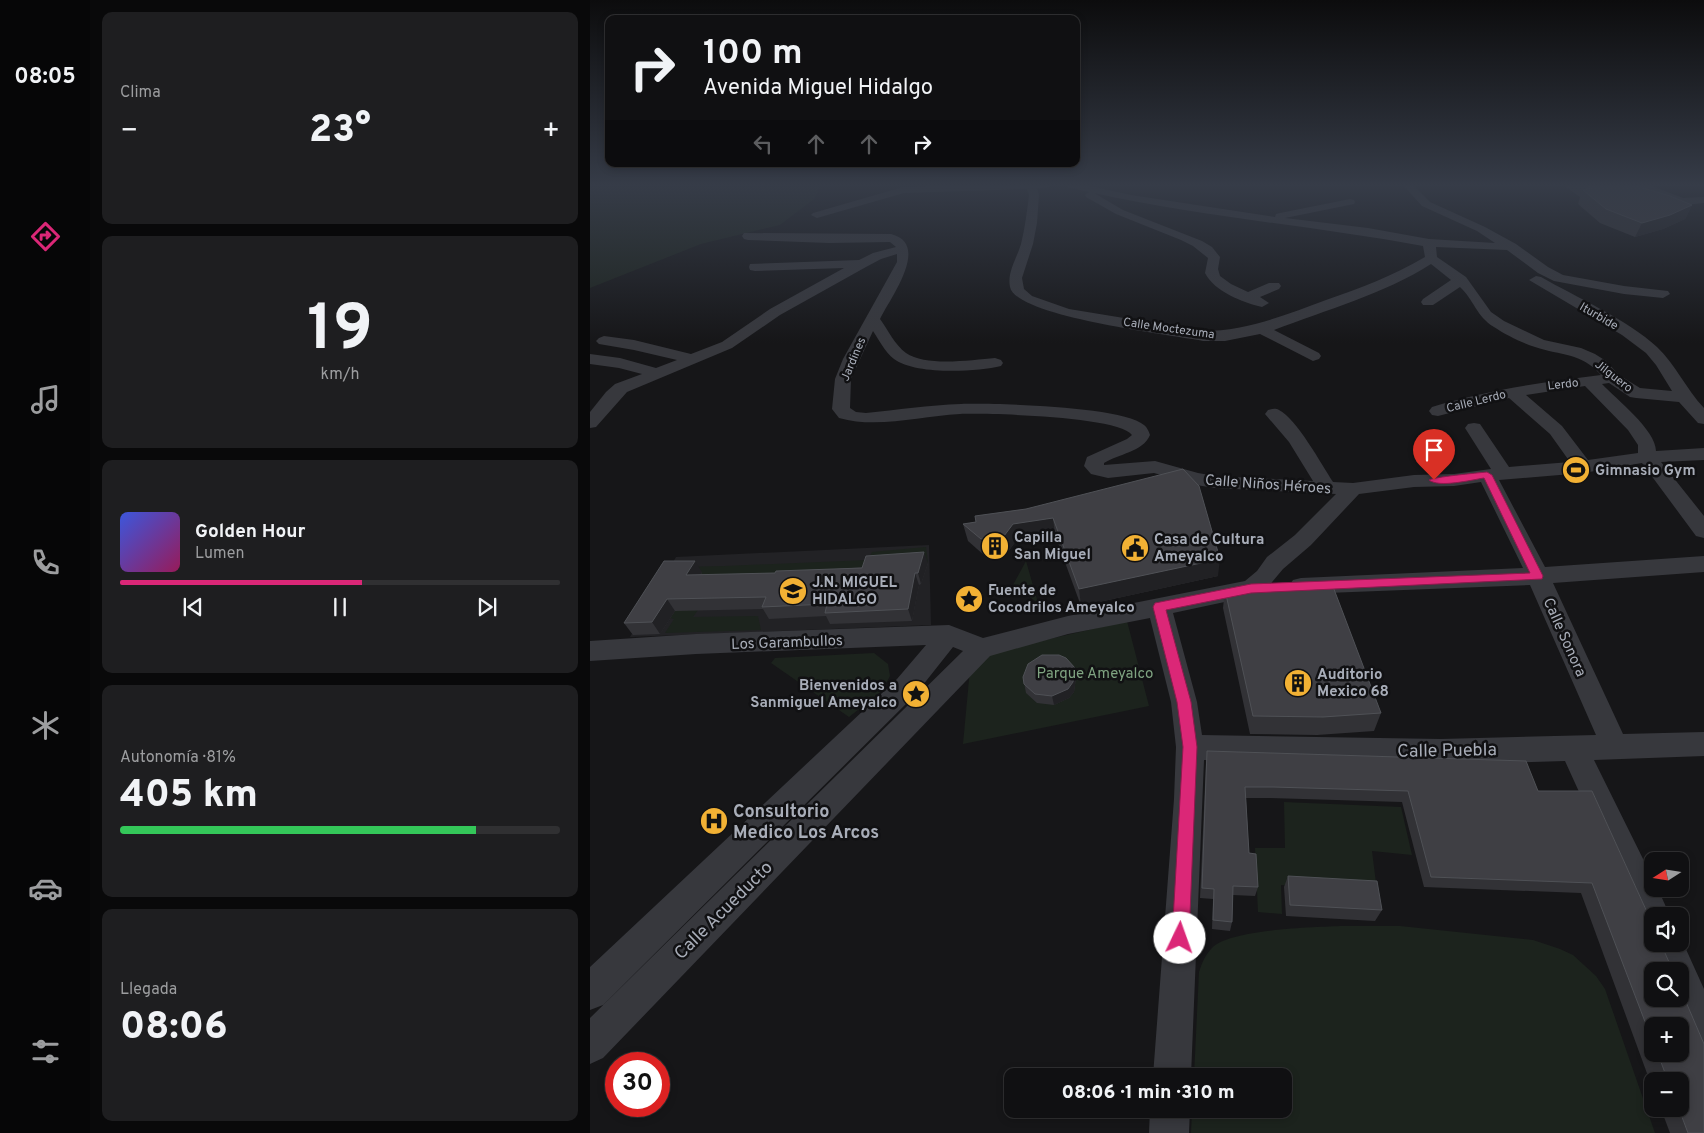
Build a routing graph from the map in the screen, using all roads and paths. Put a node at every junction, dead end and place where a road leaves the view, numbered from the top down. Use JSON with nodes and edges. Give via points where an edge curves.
{"nodes":[{"id":1,"x":825,"y":238,"type":"edge"},
{"id":2,"x":1028,"y":238,"type":"edge"},
{"id":3,"x":1186,"y":238,"type":"edge"},
{"id":4,"x":1377,"y":238,"type":"edge"},
{"id":5,"x":1496,"y":238,"type":"edge"},
{"id":6,"x":1429,"y":243,"type":"junction"},
{"id":7,"x":1512,"y":247,"type":"junction"},
{"id":8,"x":903,"y":249,"type":"junction"},
{"id":9,"x":1431,"y":258,"type":"junction"},
{"id":10,"x":861,"y":264,"type":"junction"},
{"id":11,"x":755,"y":267,"type":"dead end"},
{"id":12,"x":1543,"y":270,"type":"junction"},
{"id":13,"x":1461,"y":280,"type":"junction"},
{"id":14,"x":1274,"y":286,"type":"dead end"},
{"id":15,"x":1663,"y":294,"type":"dead end"},
{"id":16,"x":1248,"y":298,"type":"junction"},
{"id":17,"x":1428,"y":302,"type":"dead end"},
{"id":18,"x":1262,"y":303,"type":"dead end"},
{"id":19,"x":872,"y":318,"type":"junction"},
{"id":20,"x":1262,"y":329,"type":"junction"},
{"id":21,"x":604,"y":341,"type":"dead end"},
{"id":22,"x":1313,"y":356,"type":"dead end"},
{"id":23,"x":590,"y":359,"type":"edge"},
{"id":24,"x":693,"y":359,"type":"junction"},
{"id":25,"x":995,"y":363,"type":"dead end"},
{"id":26,"x":657,"y":373,"type":"junction"},
{"id":27,"x":1613,"y":378,"type":"junction"},
{"id":28,"x":1589,"y":381,"type":"junction"},
{"id":29,"x":1513,"y":392,"type":"junction"},
{"id":30,"x":1684,"y":397,"type":"junction"},
{"id":31,"x":1438,"y":411,"type":"dead end"},
{"id":32,"x":1274,"y":414,"type":"dead end"},
{"id":33,"x":1703,"y":418,"type":"edge"},
{"id":34,"x":590,"y":423,"type":"edge"},
{"id":35,"x":1474,"y":428,"type":"dead end"},
{"id":36,"x":1704,"y":454,"type":"edge"},
{"id":37,"x":1647,"y":456,"type":"junction"},
{"id":38,"x":1155,"y":467,"type":"joint"},
{"id":39,"x":1583,"y":467,"type":"junction"},
{"id":40,"x":1495,"y":474,"type":"junction"},
{"id":41,"x":1327,"y":488,"type":"junction"},
{"id":42,"x":1353,"y":489,"type":"junction"},
{"id":43,"x":1704,"y":531,"type":"edge"},
{"id":44,"x":1704,"y":564,"type":"edge"},
{"id":45,"x":1538,"y":576,"type":"junction"},
{"id":46,"x":1251,"y":588,"type":"junction"},
{"id":47,"x":1159,"y":607,"type":"junction"},
{"id":48,"x":949,"y":635,"type":"junction"},
{"id":49,"x":982,"y":648,"type":"junction"},
{"id":50,"x":590,"y":651,"type":"edge"},
{"id":51,"x":1704,"y":744,"type":"edge"},
{"id":52,"x":1615,"y":746,"type":"junction"},
{"id":53,"x":1190,"y":747,"type":"junction"},
{"id":54,"x":1573,"y":748,"type":"junction"},
{"id":55,"x":1649,"y":907,"type":"edge"},
{"id":56,"x":590,"y":992,"type":"edge"},
{"id":57,"x":1689,"y":997,"type":"edge"},
{"id":58,"x":1704,"y":1033,"type":"edge"},
{"id":59,"x":593,"y":1034,"type":"edge"},
{"id":60,"x":1172,"y":1068,"type":"edge"},
{"id":61,"x":1170,"y":1118,"type":"edge"},
{"id":62,"x":1169,"y":1133,"type":"edge"}],
"edges":[{"from":1,"to":8,"type":"street","via":[[891,238],[897,240]]},
{"from":2,"to":20,"type":"street","name":"Calle Moctezuma","via":[[1014,278],[1018,290],[1027,299],[1066,313],[1203,336],[1226,336]]},
{"from":3,"to":16,"type":"street","via":[[1214,257],[1211,270],[1217,281]]},
{"from":4,"to":6,"type":"street"},
{"from":5,"to":7,"type":"street"},
{"from":6,"to":7,"type":"street"},
{"from":6,"to":9,"type":"street"},
{"from":7,"to":12,"type":"street"},
{"from":8,"to":10,"type":"street"},
{"from":8,"to":19,"type":"street","name":"Jardines","via":[[903,262]]},
{"from":9,"to":13,"type":"street","name":"Jilguero"},
{"from":9,"to":20,"type":"street","name":"Calle Moctezuma","via":[[1385,283]]},
{"from":10,"to":11,"type":"street"},
{"from":10,"to":24,"type":"street","via":[[775,312],[727,345]]},
{"from":12,"to":15,"type":"street","via":[[1579,282]]},
{"from":12,"to":30,"type":"street","name":"Iturbide","via":[[1522,270],[1651,350],[1664,363]]},
{"from":13,"to":17,"type":"street"},
{"from":13,"to":27,"type":"street","name":"Jilguero","via":[[1490,319],[1546,346],[1589,357]]},
{"from":14,"to":16,"type":"street"},
{"from":16,"to":18,"type":"street"},
{"from":19,"to":25,"type":"street","via":[[906,360],[928,364]]},
{"from":19,"to":38,"type":"street","name":"Jardines","via":[[843,378],[841,410],[845,414],[866,418],[971,409],[1102,417],[1128,424],[1138,429],[1141,435],[1131,445],[1100,456],[1094,461],[1098,470],[1108,472]]},
{"from":20,"to":22,"type":"street"},
{"from":21,"to":24,"type":"street"},
{"from":23,"to":26,"type":"street"},
{"from":24,"to":26,"type":"street"},
{"from":26,"to":34,"type":"street","via":[[621,388]]},
{"from":27,"to":28,"type":"street","name":"Lerdo"},
{"from":27,"to":30,"type":"street","name":"Jilguero","via":[[1636,393]]},
{"from":28,"to":29,"type":"street","name":"Lerdo"},
{"from":28,"to":37,"type":"street","via":[[1635,427],[1648,445]]},
{"from":29,"to":31,"type":"street","name":"Calle Lerdo"},
{"from":29,"to":39,"type":"street","via":[[1556,430]]},
{"from":30,"to":33,"type":"street","name":"Iturbide"},
{"from":32,"to":41,"type":"street","via":[[1296,439]]},
{"from":35,"to":40,"type":"street","name":"Calle Sonora"},
{"from":36,"to":37,"type":"street","name":"Calle Niños Héroes"},
{"from":37,"to":39,"type":"street","name":"Calle Niños Héroes"},
{"from":37,"to":43,"type":"street"},
{"from":38,"to":41,"type":"street","name":"Calle Niños Héroes","via":[[1215,482]]},
{"from":39,"to":40,"type":"street","name":"Calle Niños Héroes"},
{"from":40,"to":42,"type":"street","name":"Calle Niños Héroes"},
{"from":40,"to":45,"type":"street","name":"Calle Sonora"},
{"from":41,"to":42,"type":"street","name":"Calle Niños Héroes"},
{"from":42,"to":46,"type":"street"},
{"from":44,"to":45,"type":"street"},
{"from":45,"to":46,"type":"street"},
{"from":45,"to":52,"type":"street","name":"Calle Sonora"},
{"from":46,"to":47,"type":"street"},
{"from":47,"to":49,"type":"street","via":[[1068,625]]},
{"from":47,"to":53,"type":"street","via":[[1184,702]]},
{"from":48,"to":49,"type":"street","name":"Los Garambullos"},
{"from":48,"to":50,"type":"street","name":"Los Garambullos"},
{"from":48,"to":56,"type":"street","name":"Calle Acueducto","via":[[906,687]]},
{"from":49,"to":59,"type":"street","name":"Calle Acueducto"},
{"from":51,"to":52,"type":"street","name":"Calle Puebla"},
{"from":52,"to":54,"type":"street","name":"Calle Puebla"},
{"from":53,"to":54,"type":"street","name":"Calle Puebla","via":[[1441,752]]},
{"from":53,"to":60,"type":"street"},
{"from":54,"to":55,"type":"street"},
{"from":57,"to":58,"type":"street"},
{"from":61,"to":62,"type":"street"}]}
